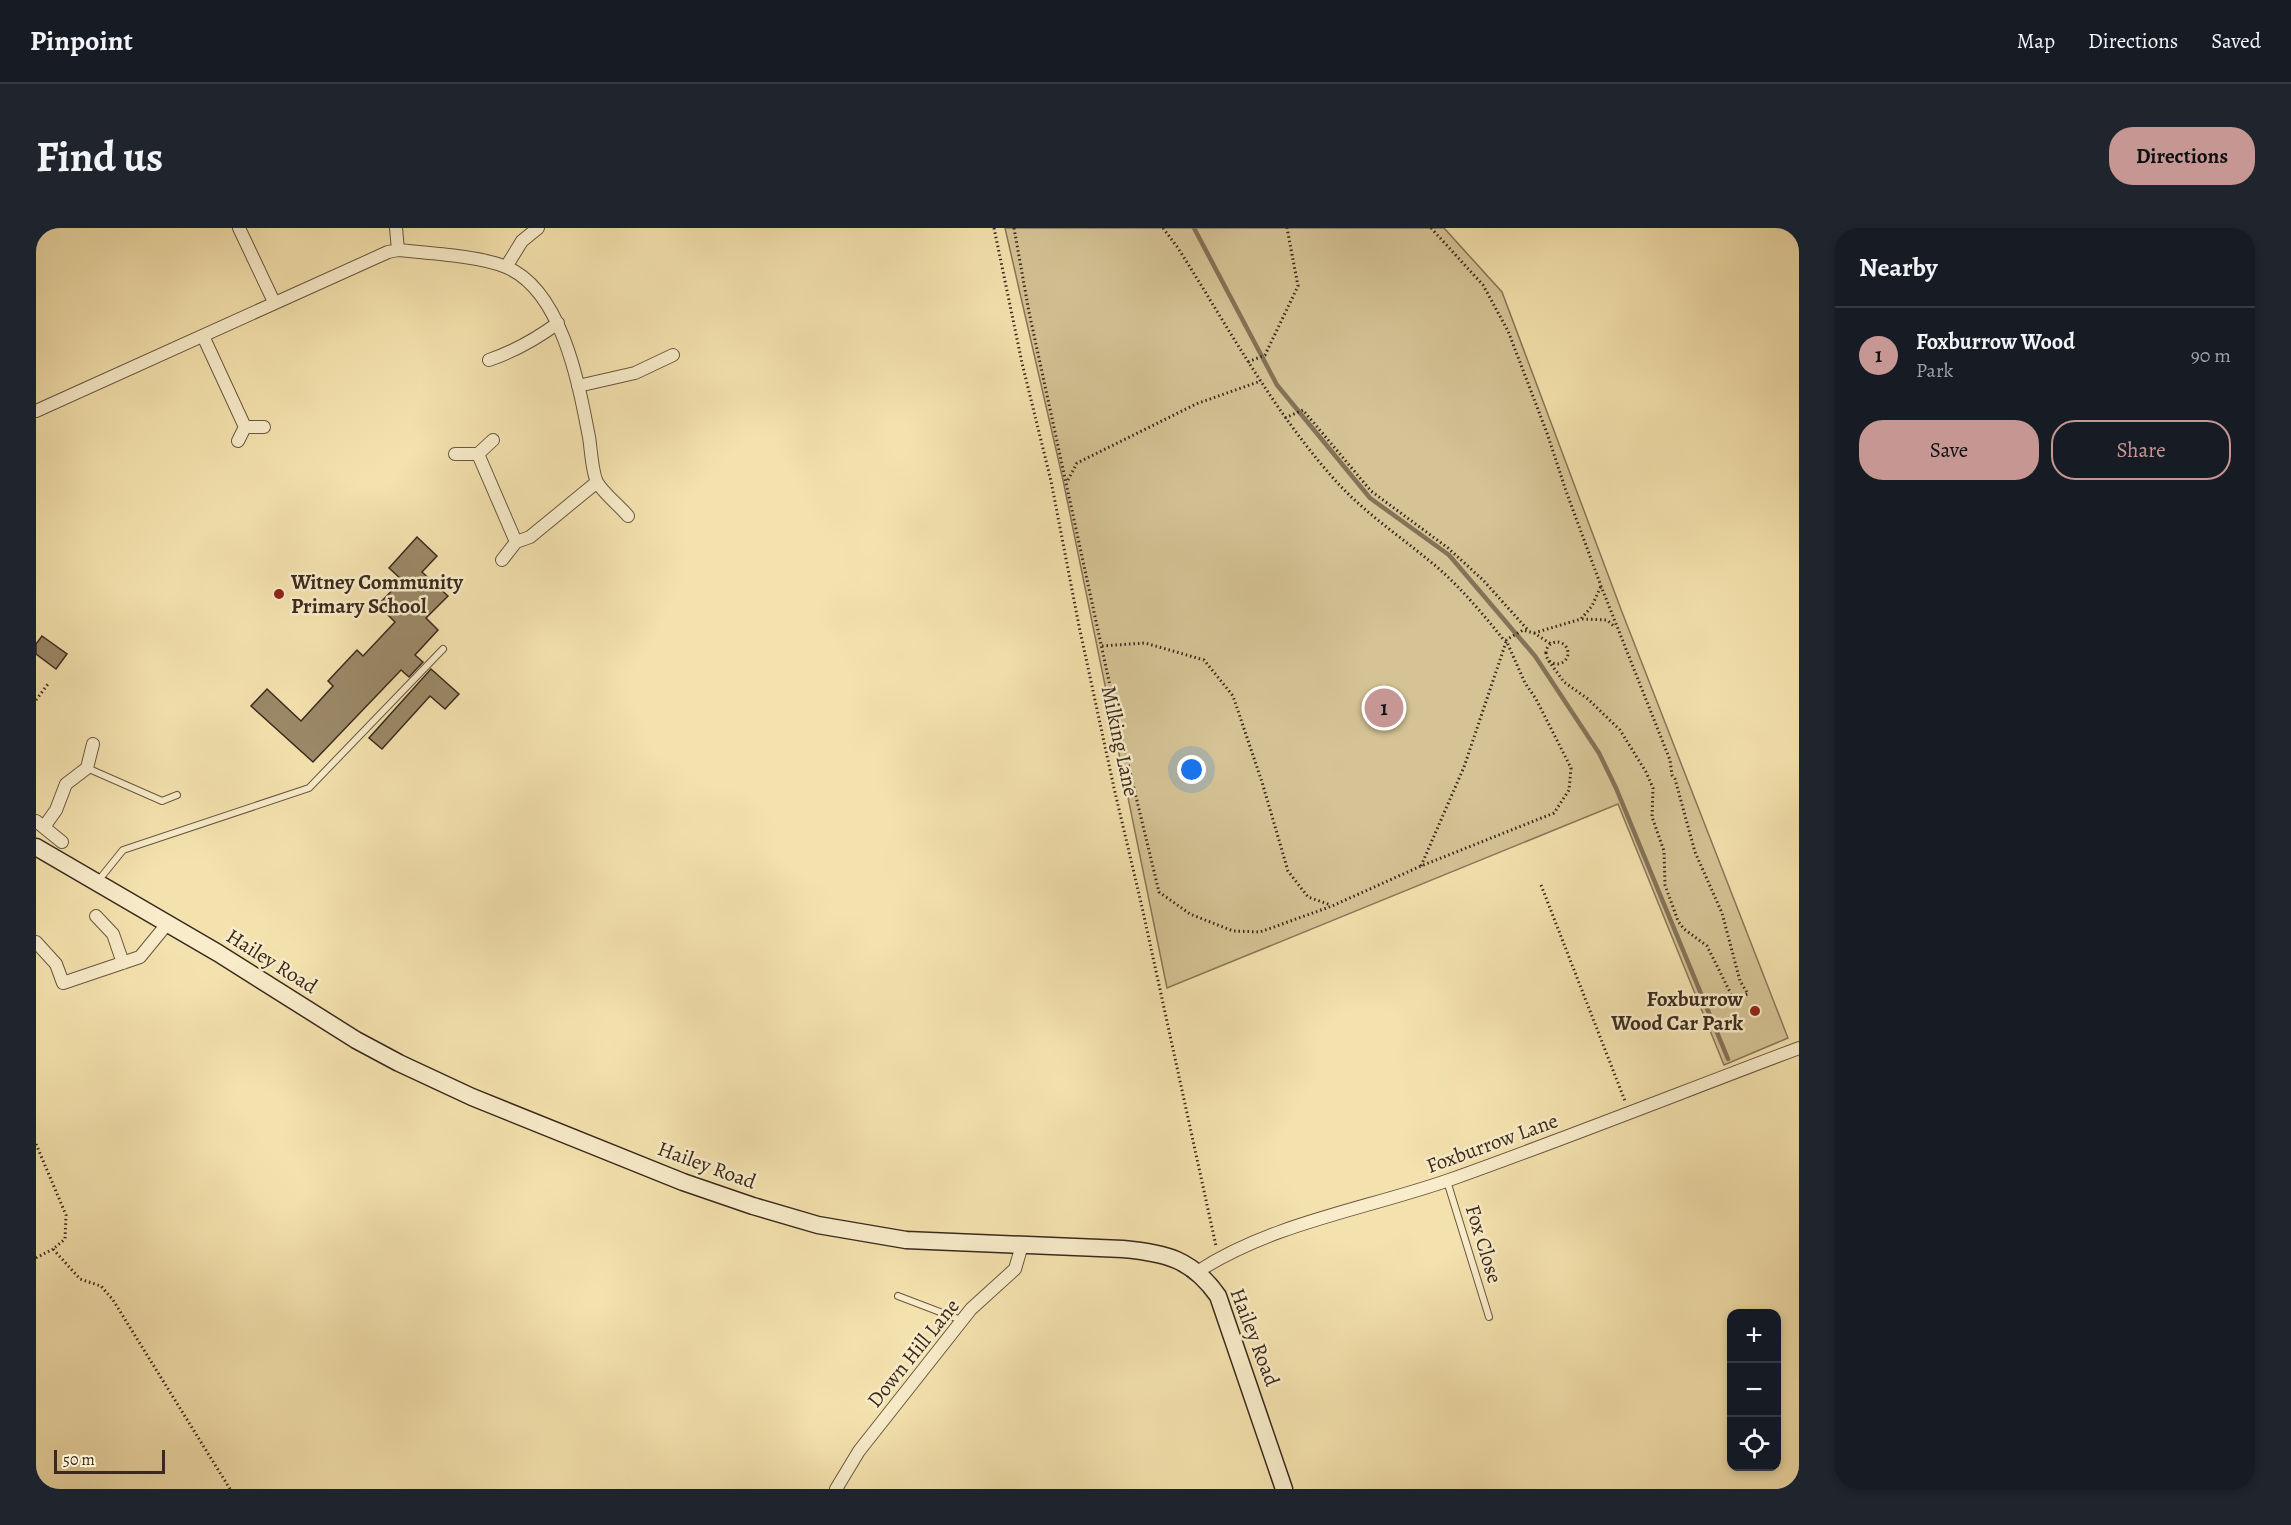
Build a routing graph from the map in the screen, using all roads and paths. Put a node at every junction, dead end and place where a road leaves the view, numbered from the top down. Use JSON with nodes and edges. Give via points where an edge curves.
{"nodes":[{"id":1,"x":239,"y":228,"type":"edge"},
{"id":2,"x":396,"y":228,"type":"edge"},
{"id":3,"x":538,"y":228,"type":"edge"},
{"id":4,"x":994,"y":228,"type":"edge"},
{"id":5,"x":1014,"y":228,"type":"edge"},
{"id":6,"x":1163,"y":228,"type":"edge"},
{"id":7,"x":1287,"y":228,"type":"edge"},
{"id":8,"x":1431,"y":228,"type":"edge"},
{"id":9,"x":398,"y":250,"type":"junction"},
{"id":10,"x":507,"y":267,"type":"junction"},
{"id":11,"x":274,"y":302,"type":"junction"},
{"id":12,"x":558,"y":324,"type":"junction"},
{"id":13,"x":202,"y":336,"type":"junction"},
{"id":14,"x":673,"y":355,"type":"dead end"},
{"id":15,"x":489,"y":360,"type":"dead end"},
{"id":16,"x":1248,"y":362,"type":"junction"},
{"id":17,"x":1262,"y":381,"type":"junction"},
{"id":18,"x":578,"y":386,"type":"junction"},
{"id":19,"x":36,"y":411,"type":"edge"},
{"id":20,"x":1285,"y":418,"type":"junction"},
{"id":21,"x":245,"y":427,"type":"junction"},
{"id":22,"x":264,"y":428,"type":"dead end"},
{"id":23,"x":238,"y":441,"type":"dead end"},
{"id":24,"x":493,"y":441,"type":"dead end"},
{"id":25,"x":455,"y":454,"type":"dead end"},
{"id":26,"x":478,"y":454,"type":"junction"},
{"id":27,"x":1068,"y":481,"type":"junction"},
{"id":28,"x":597,"y":482,"type":"junction"},
{"id":29,"x":628,"y":516,"type":"dead end"},
{"id":30,"x":516,"y":542,"type":"junction"},
{"id":31,"x":502,"y":560,"type":"dead end"},
{"id":32,"x":1601,"y":586,"type":"junction"},
{"id":33,"x":1581,"y":619,"type":"junction"},
{"id":34,"x":1617,"y":628,"type":"junction"},
{"id":35,"x":1528,"y":631,"type":"junction"},
{"id":36,"x":1534,"y":633,"type":"junction"},
{"id":37,"x":1508,"y":640,"type":"junction"},
{"id":38,"x":1551,"y":644,"type":"junction"},
{"id":39,"x":1102,"y":646,"type":"junction"},
{"id":40,"x":443,"y":649,"type":"dead end"},
{"id":41,"x":1548,"y":660,"type":"junction"},
{"id":42,"x":48,"y":684,"type":"dead end"},
{"id":43,"x":36,"y":700,"type":"edge"},
{"id":44,"x":93,"y":744,"type":"dead end"},
{"id":45,"x":87,"y":768,"type":"junction"},
{"id":46,"x":177,"y":795,"type":"dead end"},
{"id":47,"x":40,"y":824,"type":"edge"},
{"id":48,"x":62,"y":842,"type":"dead end"},
{"id":49,"x":36,"y":847,"type":"edge"},
{"id":50,"x":1421,"y":866,"type":"junction"},
{"id":51,"x":96,"y":883,"type":"junction"},
{"id":52,"x":1541,"y":885,"type":"dead end"},
{"id":53,"x":1332,"y":906,"type":"junction"},
{"id":54,"x":96,"y":916,"type":"dead end"},
{"id":55,"x":167,"y":924,"type":"junction"},
{"id":56,"x":36,"y":942,"type":"edge"},
{"id":57,"x":123,"y":963,"type":"junction"},
{"id":58,"x":1799,"y":1048,"type":"edge"},
{"id":59,"x":1629,"y":1114,"type":"junction"},
{"id":60,"x":36,"y":1144,"type":"edge"},
{"id":61,"x":1447,"y":1180,"type":"junction"},
{"id":62,"x":1022,"y":1245,"type":"junction"},
{"id":63,"x":53,"y":1249,"type":"junction"},
{"id":64,"x":36,"y":1258,"type":"edge"},
{"id":65,"x":1219,"y":1259,"type":"junction"},
{"id":66,"x":1197,"y":1272,"type":"junction"},
{"id":67,"x":898,"y":1296,"type":"dead end"},
{"id":68,"x":1489,"y":1317,"type":"dead end"},
{"id":69,"x":962,"y":1321,"type":"junction"},
{"id":70,"x":36,"y":1482,"type":"edge"},
{"id":71,"x":39,"y":1489,"type":"edge"},
{"id":72,"x":230,"y":1489,"type":"edge"},
{"id":73,"x":836,"y":1489,"type":"edge"},
{"id":74,"x":1284,"y":1489,"type":"edge"}],
"edges":[{"from":1,"to":11,"type":"street"},
{"from":2,"to":9,"type":"street"},
{"from":3,"to":10,"type":"street","via":[[522,241]]},
{"from":4,"to":65,"type":"path","name":"Milking Lane"},
{"from":5,"to":27,"type":"path"},
{"from":6,"to":16,"type":"path"},
{"from":7,"to":16,"type":"path","via":[[1298,286],[1265,355]]},
{"from":8,"to":32,"type":"path","via":[[1489,294],[1508,331]]},
{"from":9,"to":10,"type":"street"},
{"from":9,"to":11,"type":"street"},
{"from":10,"to":12,"type":"street","via":[[537,291]]},
{"from":11,"to":13,"type":"street"},
{"from":12,"to":15,"type":"street","via":[[516,351]]},
{"from":12,"to":18,"type":"street"},
{"from":13,"to":19,"type":"street"},
{"from":13,"to":21,"type":"street"},
{"from":14,"to":18,"type":"street","via":[[635,373]]},
{"from":16,"to":17,"type":"path"},
{"from":17,"to":20,"type":"path"},
{"from":17,"to":27,"type":"path","via":[[1196,404],[1077,463]]},
{"from":18,"to":28,"type":"street"},
{"from":20,"to":35,"type":"path","via":[[1303,410],[1371,491],[1448,548]]},
{"from":20,"to":37,"type":"path","via":[[1356,502],[1438,568]]},
{"from":21,"to":22,"type":"street"},
{"from":21,"to":23,"type":"street"},
{"from":24,"to":26,"type":"street"},
{"from":25,"to":26,"type":"street"},
{"from":26,"to":30,"type":"street"},
{"from":27,"to":39,"type":"path"},
{"from":28,"to":29,"type":"street"},
{"from":28,"to":30,"type":"street","via":[[530,537]]},
{"from":30,"to":31,"type":"street"},
{"from":32,"to":33,"type":"path"},
{"from":32,"to":34,"type":"path"},
{"from":33,"to":34,"type":"path","via":[[1607,620]]},
{"from":33,"to":36,"type":"path"},
{"from":34,"to":41,"type":"path","via":[[1670,760],[1695,852],[1725,922],[1740,981],[1748,994],[1734,998],[1707,946],[1678,921],[1665,885],[1664,850],[1652,817],[1653,788],[1629,742],[1610,719],[1561,679]]},
{"from":35,"to":36,"type":"path"},
{"from":35,"to":37,"type":"path"},
{"from":36,"to":38,"type":"path"},
{"from":37,"to":50,"type":"path","via":[[1464,767]]},
{"from":37,"to":50,"type":"path","via":[[1525,683],[1571,768],[1569,790],[1554,813]]},
{"from":38,"to":41,"type":"path","via":[[1546,651]]},
{"from":38,"to":41,"type":"path","via":[[1562,643],[1568,654],[1561,664]]},
{"from":39,"to":53,"type":"path","via":[[1145,642],[1204,660],[1233,696],[1288,871],[1308,897]]},
{"from":39,"to":53,"type":"path","via":[[1159,892],[1190,914],[1233,931],[1260,932]]},
{"from":40,"to":51,"type":"lane","via":[[309,788],[123,850]]},
{"from":42,"to":43,"type":"path"},
{"from":44,"to":45,"type":"street"},
{"from":45,"to":46,"type":"lane","via":[[162,801]]},
{"from":45,"to":47,"type":"street","via":[[66,784],[56,810]]},
{"from":47,"to":48,"type":"street"},
{"from":49,"to":51,"type":"main road","name":"Hailey Road"},
{"from":50,"to":53,"type":"path"},
{"from":51,"to":55,"type":"main road","name":"Hailey Road"},
{"from":52,"to":59,"type":"path"},
{"from":54,"to":57,"type":"street","via":[[113,934]]},
{"from":55,"to":57,"type":"street","via":[[140,957]]},
{"from":55,"to":62,"type":"main road","name":"Hailey Road","via":[[399,1063],[472,1097],[683,1182],[818,1225],[906,1240]]},
{"from":56,"to":57,"type":"street","via":[[56,964],[63,983]]},
{"from":58,"to":59,"type":"street","name":"Foxburrow Lane"},
{"from":59,"to":61,"type":"street","name":"Foxburrow Lane"},
{"from":60,"to":63,"type":"path","via":[[66,1215],[65,1239]]},
{"from":61,"to":65,"type":"street","name":"Foxburrow Lane","via":[[1277,1233]]},
{"from":61,"to":68,"type":"lane","name":"Fox Close"},
{"from":62,"to":66,"type":"main road","name":"Hailey Road","via":[[1148,1251],[1188,1264]]},
{"from":62,"to":69,"type":"street","name":"Down Hill Lane","via":[[1015,1269]]},
{"from":63,"to":64,"type":"path"},
{"from":63,"to":72,"type":"path","via":[[80,1279],[101,1286],[113,1300]]},
{"from":65,"to":66,"type":"street","name":"Foxburrow Lane"},
{"from":66,"to":74,"type":"main road","name":"Hailey Road","via":[[1218,1296]]},
{"from":67,"to":69,"type":"lane"},
{"from":69,"to":73,"type":"street","name":"Down Hill Lane","via":[[859,1451]]},
{"from":70,"to":71,"type":"path"}]}
